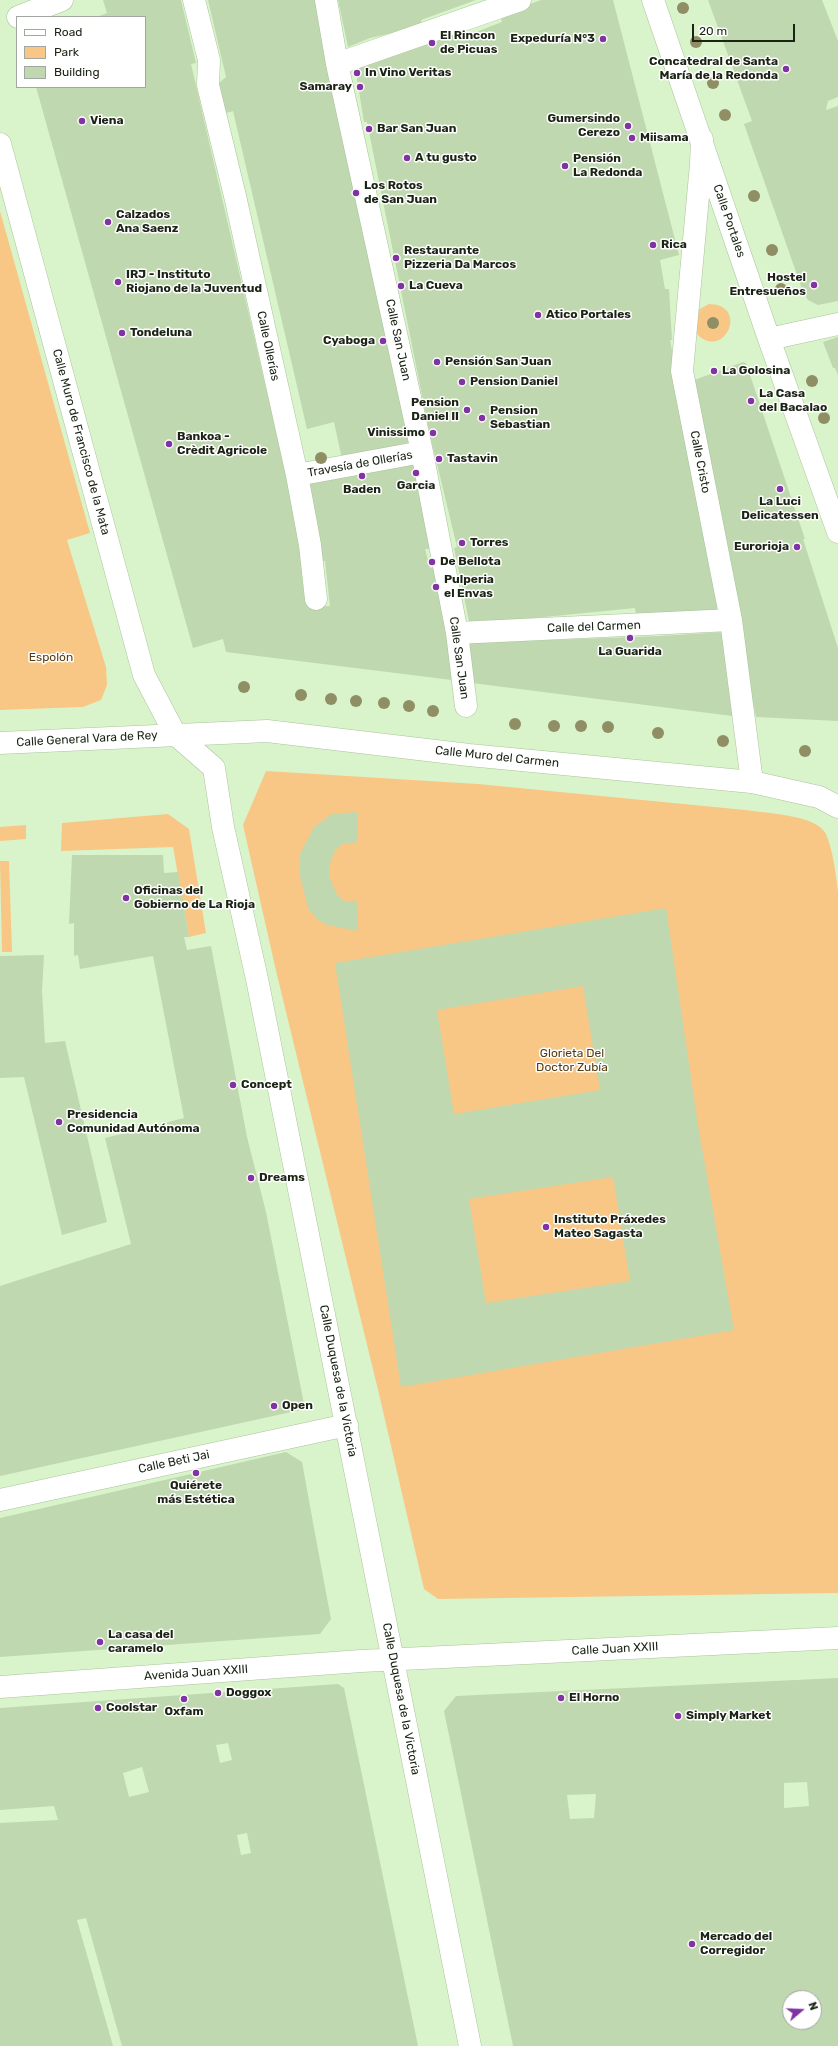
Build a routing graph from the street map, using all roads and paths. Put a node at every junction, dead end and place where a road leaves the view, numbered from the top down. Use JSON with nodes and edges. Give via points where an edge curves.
{"nodes":[{"id":1,"x":62,"y":0,"type":"edge"},
{"id":2,"x":194,"y":0,"type":"edge"},
{"id":3,"x":326,"y":0,"type":"edge"},
{"id":4,"x":520,"y":0,"type":"edge"},
{"id":5,"x":653,"y":0,"type":"edge"},
{"id":6,"x":20,"y":16,"type":"edge"},
{"id":7,"x":16,"y":17,"type":"edge"},
{"id":8,"x":0,"y":24,"type":"edge"},
{"id":9,"x":337,"y":64,"type":"junction"},
{"id":10,"x":702,"y":139,"type":"junction"},
{"id":11,"x":0,"y":144,"type":"edge"},
{"id":12,"x":838,"y":324,"type":"edge"},
{"id":13,"x":769,"y":339,"type":"junction"},
{"id":14,"x":422,"y":452,"type":"junction"},
{"id":15,"x":297,"y":475,"type":"junction"},
{"id":16,"x":838,"y":532,"type":"edge"},
{"id":17,"x":316,"y":599,"type":"dead end"},
{"id":18,"x":731,"y":620,"type":"junction"},
{"id":19,"x":457,"y":633,"type":"junction"},
{"id":20,"x":466,"y":706,"type":"dead end"},
{"id":21,"x":175,"y":734,"type":"junction"},
{"id":22,"x":0,"y":743,"type":"edge"},
{"id":23,"x":752,"y":782,"type":"junction"},
{"id":24,"x":838,"y":807,"type":"edge"},
{"id":25,"x":347,"y":1425,"type":"junction"},
{"id":26,"x":0,"y":1500,"type":"edge"},
{"id":27,"x":838,"y":1638,"type":"edge"},
{"id":28,"x":392,"y":1660,"type":"junction"},
{"id":29,"x":0,"y":1687,"type":"edge"},
{"id":30,"x":470,"y":2046,"type":"edge"}],
"edges":[{"from":1,"to":6,"type":"street"},
{"from":2,"to":15,"type":"street","name":"Calle Ollerías","via":[[209,60],[208,86]]},
{"from":3,"to":9,"type":"street","name":"Calle San Juan"},
{"from":4,"to":9,"type":"street"},
{"from":5,"to":10,"type":"street","name":"Calle Portales"},
{"from":7,"to":8,"type":"street"},
{"from":9,"to":14,"type":"street","name":"Calle San Juan"},
{"from":10,"to":13,"type":"street","name":"Calle Portales"},
{"from":10,"to":18,"type":"street","name":"Calle Cristo","via":[[682,371]]},
{"from":11,"to":21,"type":"street","name":"Calle Muro de Francisco de la Mata","via":[[144,675]]},
{"from":12,"to":13,"type":"street"},
{"from":13,"to":16,"type":"street","name":"Calle Portales"},
{"from":14,"to":15,"type":"street","name":"Travesía de Ollerías"},
{"from":14,"to":19,"type":"street","name":"Calle San Juan"},
{"from":15,"to":17,"type":"street","name":"Calle Ollerías","via":[[310,545]]},
{"from":18,"to":19,"type":"street","name":"Calle del Carmen"},
{"from":18,"to":23,"type":"street","name":"Calle Cristo"},
{"from":19,"to":20,"type":"street","name":"Calle San Juan"},
{"from":21,"to":22,"type":"street","name":"Calle General Vara de Rey"},
{"from":21,"to":23,"type":"street","name":"Calle Muro del Carmen","via":[[267,731],[469,755]]},
{"from":21,"to":25,"type":"street","name":"Calle Duquesa de la Victoria","via":[[214,768],[223,827],[257,979]]},
{"from":23,"to":24,"type":"street","name":"Calle Muro del Carmen","via":[[819,797]]},
{"from":25,"to":26,"type":"street","name":"Calle Beti Jai"},
{"from":25,"to":28,"type":"street","name":"Calle Duquesa de la Victoria"},
{"from":27,"to":28,"type":"street","name":"Calle Juan XXIII"},
{"from":28,"to":29,"type":"street","name":"Avenida Juan XXIII"},
{"from":28,"to":30,"type":"street","name":"Calle Duquesa de la Victoria"}]}
